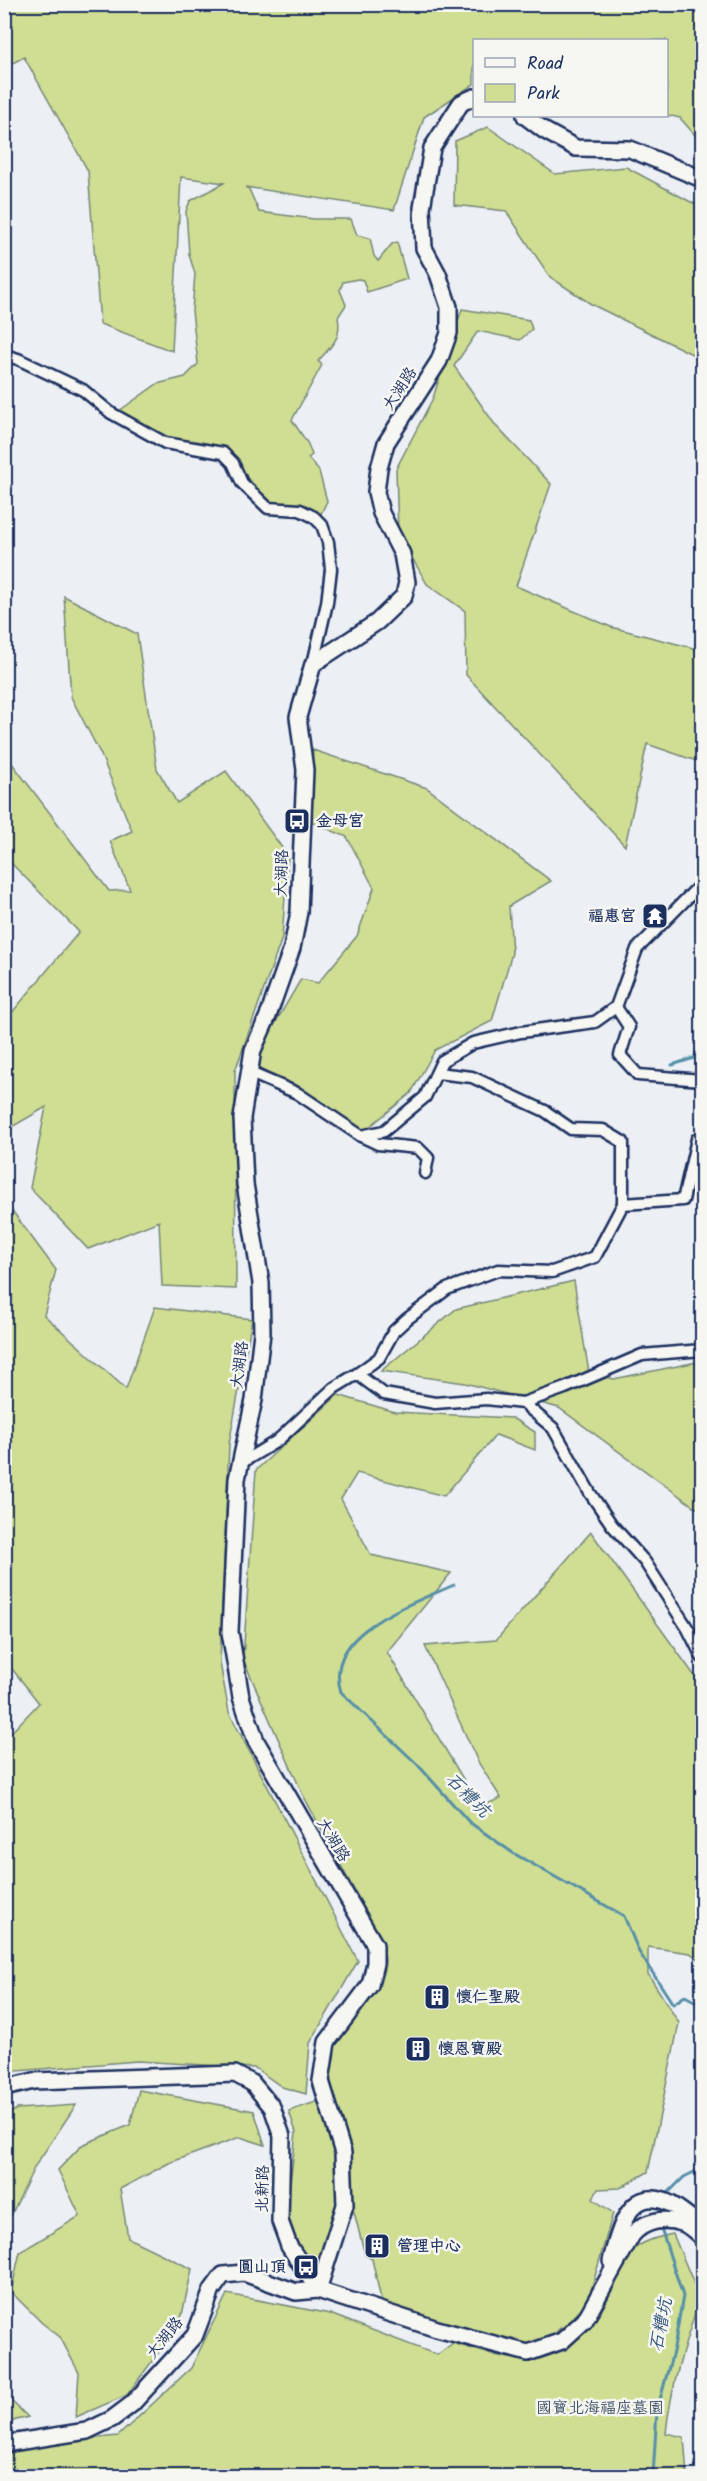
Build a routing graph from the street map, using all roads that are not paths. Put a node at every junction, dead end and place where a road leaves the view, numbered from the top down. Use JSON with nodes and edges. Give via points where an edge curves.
{"nodes":[{"id":1,"x":473,"y":97,"type":"edge"},
{"id":2,"x":526,"y":117,"type":"edge"},
{"id":3,"x":702,"y":179,"type":"edge"},
{"id":4,"x":4,"y":355,"type":"edge"},
{"id":5,"x":313,"y":664,"type":"junction"},
{"id":6,"x":702,"y":883,"type":"edge"},
{"id":7,"x":615,"y":1007,"type":"junction"},
{"id":8,"x":248,"y":1072,"type":"junction"},
{"id":9,"x":437,"y":1073,"type":"junction"},
{"id":10,"x":702,"y":1080,"type":"edge"},
{"id":11,"x":361,"y":1136,"type":"junction"},
{"id":12,"x":702,"y":1138,"type":"edge"},
{"id":13,"x":425,"y":1173,"type":"dead end"},
{"id":14,"x":623,"y":1204,"type":"junction"},
{"id":15,"x":702,"y":1350,"type":"edge"},
{"id":16,"x":357,"y":1374,"type":"junction"},
{"id":17,"x":523,"y":1403,"type":"junction"},
{"id":18,"x":241,"y":1463,"type":"junction"},
{"id":19,"x":702,"y":1657,"type":"edge"},
{"id":20,"x":4,"y":2088,"type":"edge"},
{"id":21,"x":702,"y":2228,"type":"edge"},
{"id":22,"x":702,"y":2237,"type":"edge"},
{"id":23,"x":606,"y":2284,"type":"junction"},
{"id":24,"x":318,"y":2290,"type":"junction"},
{"id":25,"x":4,"y":2444,"type":"edge"}],
"edges":[{"from":1,"to":5,"type":"street","name":"大湖路","via":[[461,103],[432,148],[422,208],[424,248],[449,307],[449,333],[440,361],[386,443],[379,468],[376,492],[381,513],[402,554],[407,582],[404,596],[377,622]]},
{"from":2,"to":3,"type":"street","via":[[576,148],[630,149]]},
{"from":4,"to":5,"type":"street","via":[[83,390],[140,432],[165,443],[224,453],[242,483],[268,507],[300,510],[314,517],[322,525],[328,542],[331,569]]},
{"from":5,"to":8,"type":"street","name":"大湖路","via":[[298,717],[305,770],[299,912],[292,948]]},
{"from":6,"to":7,"type":"street","via":[[637,949]]},
{"from":7,"to":9,"type":"street","via":[[595,1022],[472,1043],[442,1061]]},
{"from":7,"to":10,"type":"street","via":[[629,1027],[620,1055],[638,1076]]},
{"from":8,"to":11,"type":"street","via":[[297,1094]]},
{"from":8,"to":18,"type":"street","name":"大湖路","via":[[242,1118],[245,1184],[261,1283],[262,1333]]},
{"from":9,"to":11,"type":"street","via":[[425,1096],[384,1131]]},
{"from":9,"to":14,"type":"street","via":[[472,1077],[545,1111],[572,1129],[603,1130],[623,1142]]},
{"from":11,"to":13,"type":"street","via":[[378,1144],[418,1148],[428,1158]]},
{"from":12,"to":14,"type":"street","via":[[697,1139],[683,1200]]},
{"from":14,"to":16,"type":"street","via":[[595,1257],[552,1272],[498,1270],[447,1289],[394,1331],[380,1358]]},
{"from":15,"to":17,"type":"street","via":[[642,1355]]},
{"from":16,"to":17,"type":"street","via":[[384,1394],[435,1403],[486,1399]]},
{"from":16,"to":18,"type":"street","via":[[334,1388],[277,1441]]},
{"from":17,"to":19,"type":"street","via":[[553,1428],[590,1493],[645,1562]]},
{"from":18,"to":24,"type":"street","name":"大湖路","via":[[230,1632],[241,1697],[256,1741],[375,1945],[370,1984],[327,2042],[321,2081],[344,2153],[345,2205]]},
{"from":20,"to":24,"type":"street","name":"北新路","via":[[34,2081],[164,2075],[235,2074],[252,2083],[272,2107],[282,2136],[280,2221],[289,2246]]},
{"from":21,"to":23,"type":"street","via":[[666,2201],[649,2198],[635,2204],[617,2237]]},
{"from":22,"to":23,"type":"street","via":[[682,2223],[653,2220],[632,2235]]},
{"from":23,"to":24,"type":"street","via":[[585,2320],[562,2341],[528,2353],[437,2329]]},
{"from":24,"to":25,"type":"street","name":"大湖路","via":[[296,2292],[243,2272],[223,2275],[212,2290],[195,2335],[132,2404],[87,2431]]}]}
